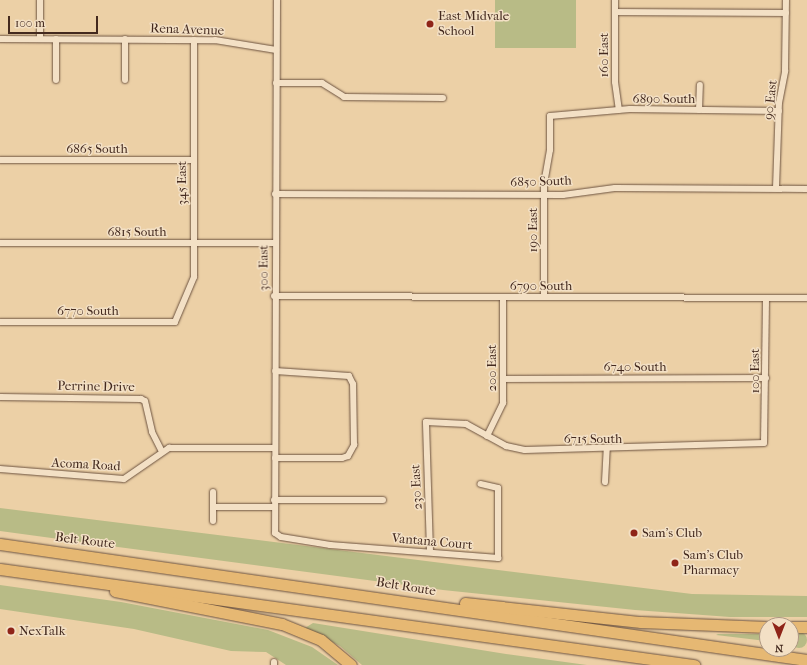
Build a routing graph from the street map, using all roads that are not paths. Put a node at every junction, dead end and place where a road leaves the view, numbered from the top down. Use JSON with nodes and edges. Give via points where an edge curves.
{"nodes":[{"id":1,"x":40,"y":0,"type":"edge"},
{"id":2,"x":277,"y":0,"type":"edge"},
{"id":3,"x":615,"y":0,"type":"edge"},
{"id":4,"x":786,"y":0,"type":"edge"},
{"id":5,"x":615,"y":12,"type":"junction"},
{"id":6,"x":786,"y":13,"type":"junction"},
{"id":7,"x":0,"y":39,"type":"edge"},
{"id":8,"x":40,"y":39,"type":"junction"},
{"id":9,"x":56,"y":39,"type":"junction"},
{"id":10,"x":125,"y":40,"type":"junction"},
{"id":11,"x":194,"y":40,"type":"junction"},
{"id":12,"x":276,"y":50,"type":"junction"},
{"id":13,"x":56,"y":80,"type":"dead end"},
{"id":14,"x":125,"y":80,"type":"dead end"},
{"id":15,"x":276,"y":83,"type":"junction"},
{"id":16,"x":700,"y":85,"type":"dead end"},
{"id":17,"x":443,"y":98,"type":"dead end"},
{"id":18,"x":620,"y":110,"type":"junction"},
{"id":19,"x":699,"y":110,"type":"junction"},
{"id":20,"x":779,"y":111,"type":"junction"},
{"id":21,"x":550,"y":116,"type":"joint"},
{"id":22,"x":0,"y":160,"type":"edge"},
{"id":23,"x":194,"y":160,"type":"junction"},
{"id":24,"x":776,"y":188,"type":"junction"},
{"id":25,"x":807,"y":189,"type":"edge"},
{"id":26,"x":275,"y":194,"type":"junction"},
{"id":27,"x":544,"y":194,"type":"junction"},
{"id":28,"x":0,"y":243,"type":"edge"},
{"id":29,"x":193,"y":243,"type":"junction"},
{"id":30,"x":275,"y":243,"type":"junction"},
{"id":31,"x":274,"y":296,"type":"junction"},
{"id":32,"x":503,"y":297,"type":"junction"},
{"id":33,"x":544,"y":297,"type":"junction"},
{"id":34,"x":766,"y":298,"type":"junction"},
{"id":35,"x":807,"y":298,"type":"edge"},
{"id":36,"x":0,"y":322,"type":"edge"},
{"id":37,"x":175,"y":322,"type":"joint"},
{"id":38,"x":275,"y":371,"type":"junction"},
{"id":39,"x":766,"y":378,"type":"junction"},
{"id":40,"x":503,"y":379,"type":"junction"},
{"id":41,"x":0,"y":397,"type":"edge"},
{"id":42,"x":426,"y":422,"type":"joint"},
{"id":43,"x":487,"y":436,"type":"junction"},
{"id":44,"x":764,"y":443,"type":"joint"},
{"id":45,"x":275,"y":448,"type":"junction"},
{"id":46,"x":607,"y":449,"type":"junction"},
{"id":47,"x":161,"y":450,"type":"junction"},
{"id":48,"x":275,"y":458,"type":"junction"},
{"id":49,"x":0,"y":469,"type":"edge"},
{"id":50,"x":605,"y":482,"type":"dead end"},
{"id":51,"x":480,"y":484,"type":"dead end"},
{"id":52,"x":213,"y":492,"type":"dead end"},
{"id":53,"x":274,"y":500,"type":"junction"},
{"id":54,"x":383,"y":500,"type":"dead end"},
{"id":55,"x":213,"y":507,"type":"junction"},
{"id":56,"x":274,"y":507,"type":"junction"},
{"id":57,"x":213,"y":521,"type":"dead end"},
{"id":58,"x":276,"y":535,"type":"joint"},
{"id":59,"x":0,"y":544,"type":"edge"},
{"id":60,"x":430,"y":551,"type":"junction"},
{"id":61,"x":0,"y":569,"type":"edge"},
{"id":62,"x":14,"y":571,"type":"junction"},
{"id":63,"x":370,"y":595,"type":"junction"},
{"id":64,"x":759,"y":627,"type":"edge"},
{"id":65,"x":807,"y":660,"type":"edge"},
{"id":66,"x":351,"y":665,"type":"edge"},
{"id":67,"x":694,"y":665,"type":"edge"}],
"edges":[{"from":1,"to":8,"type":"street"},
{"from":2,"to":12,"type":"street","name":"300 East"},
{"from":3,"to":5,"type":"street","name":"160 East"},
{"from":4,"to":6,"type":"street","name":"90 East"},
{"from":5,"to":6,"type":"street"},
{"from":5,"to":18,"type":"street","name":"160 East","via":[[616,82]]},
{"from":6,"to":20,"type":"street","name":"90 East","via":[[785,71]]},
{"from":7,"to":8,"type":"street","name":"Rena Avenue"},
{"from":8,"to":9,"type":"street","name":"Rena Avenue"},
{"from":9,"to":10,"type":"street","name":"Rena Avenue"},
{"from":9,"to":13,"type":"street"},
{"from":10,"to":11,"type":"street","name":"Rena Avenue"},
{"from":10,"to":14,"type":"street"},
{"from":11,"to":12,"type":"street","name":"Rena Avenue"},
{"from":11,"to":23,"type":"street","name":"345 East"},
{"from":12,"to":15,"type":"street","name":"300 East"},
{"from":15,"to":17,"type":"street","via":[[322,83],[344,97]]},
{"from":15,"to":26,"type":"street","name":"300 East"},
{"from":16,"to":19,"type":"street"},
{"from":18,"to":19,"type":"street","name":"6890 South"},
{"from":18,"to":21,"type":"street","name":"6890 South"},
{"from":19,"to":20,"type":"street","name":"6890 South"},
{"from":20,"to":24,"type":"street","name":"90 East"},
{"from":21,"to":27,"type":"street","name":"190 East"},
{"from":22,"to":23,"type":"street","name":"6865 South"},
{"from":23,"to":29,"type":"street","name":"345 East"},
{"from":24,"to":25,"type":"street","name":"6850 South"},
{"from":24,"to":27,"type":"street","name":"6850 South","via":[[615,188]]},
{"from":26,"to":27,"type":"street","name":"6850 South"},
{"from":26,"to":30,"type":"street","name":"300 East"},
{"from":27,"to":33,"type":"street","name":"190 East"},
{"from":28,"to":29,"type":"street","name":"6815 South"},
{"from":29,"to":30,"type":"street","name":"6815 South"},
{"from":29,"to":37,"type":"street","name":"345 East","via":[[192,286]]},
{"from":30,"to":31,"type":"street","name":"300 East"},
{"from":31,"to":32,"type":"street","name":"6790 South"},
{"from":31,"to":38,"type":"street","name":"300 East"},
{"from":32,"to":33,"type":"street","name":"6790 South"},
{"from":32,"to":40,"type":"street","name":"200 East"},
{"from":33,"to":34,"type":"street","name":"6790 South"},
{"from":34,"to":35,"type":"street","name":"6790 South"},
{"from":34,"to":39,"type":"street","name":"100 East"},
{"from":36,"to":37,"type":"street","name":"6770 South"},
{"from":38,"to":45,"type":"street","name":"300 East"},
{"from":38,"to":48,"type":"street","via":[[324,372],[351,378],[354,445],[348,456],[342,458]]},
{"from":39,"to":40,"type":"street","name":"6740 South"},
{"from":39,"to":44,"type":"street","name":"100 East"},
{"from":40,"to":43,"type":"street","name":"200 East","via":[[501,411]]},
{"from":41,"to":47,"type":"street","name":"Perrine Drive","via":[[141,399],[146,401],[152,432]]},
{"from":42,"to":43,"type":"street","name":"6715 South","via":[[460,423]]},
{"from":42,"to":60,"type":"street","name":"230 East"},
{"from":43,"to":46,"type":"street","name":"6715 South","via":[[520,449]]},
{"from":44,"to":46,"type":"street","name":"6715 South"},
{"from":45,"to":47,"type":"street"},
{"from":45,"to":48,"type":"street","name":"300 East"},
{"from":46,"to":50,"type":"street"},
{"from":47,"to":49,"type":"street","name":"Acoma Road","via":[[134,475],[124,479]]},
{"from":48,"to":53,"type":"street","name":"300 East"},
{"from":51,"to":60,"type":"street","name":"Vantana Court","via":[[498,488],[498,558]]},
{"from":52,"to":55,"type":"street"},
{"from":53,"to":54,"type":"street"},
{"from":53,"to":56,"type":"street","name":"300 East"},
{"from":55,"to":56,"type":"street"},
{"from":55,"to":57,"type":"street"},
{"from":56,"to":58,"type":"street","name":"300 East"},
{"from":58,"to":60,"type":"street","name":"Vantana Court","via":[[330,545],[416,553]]},
{"from":59,"to":63,"type":"highway","name":"Belt Route"},
{"from":61,"to":62,"type":"highway"},
{"from":62,"to":66,"type":"highway","via":[[282,624],[321,640]]},
{"from":62,"to":67,"type":"highway"},
{"from":63,"to":64,"type":"highway","via":[[641,622]]},
{"from":63,"to":65,"type":"highway","name":"Belt Route"}]}
